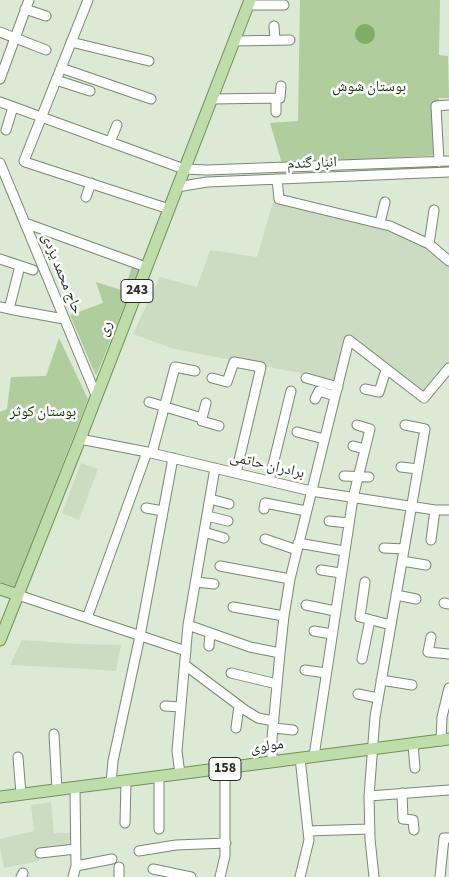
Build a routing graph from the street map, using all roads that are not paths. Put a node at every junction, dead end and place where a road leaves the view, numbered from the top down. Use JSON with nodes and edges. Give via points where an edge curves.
{"nodes":[{"id":1,"x":88,"y":0,"type":"edge"},
{"id":2,"x":249,"y":3,"type":"edge"},
{"id":3,"x":27,"y":4,"type":"edge"},
{"id":4,"x":284,"y":5,"type":"dead end"},
{"id":5,"x":46,"y":16,"type":"dead end"},
{"id":6,"x":274,"y":26,"type":"dead end"},
{"id":7,"x":0,"y":32,"type":"edge"},
{"id":8,"x":15,"y":38,"type":"junction"},
{"id":9,"x":275,"y":40,"type":"junction"},
{"id":10,"x":290,"y":40,"type":"dead end"},
{"id":11,"x":234,"y":41,"type":"junction"},
{"id":12,"x":71,"y":42,"type":"junction"},
{"id":13,"x":46,"y":50,"type":"dead end"},
{"id":14,"x":149,"y":61,"type":"dead end"},
{"id":15,"x":61,"y":68,"type":"junction"},
{"id":16,"x":1,"y":75,"type":"edge"},
{"id":17,"x":56,"y":80,"type":"junction"},
{"id":18,"x":281,"y":86,"type":"dead end"},
{"id":19,"x":90,"y":92,"type":"dead end"},
{"id":20,"x":276,"y":98,"type":"junction"},
{"id":21,"x":151,"y":99,"type":"dead end"},
{"id":22,"x":212,"y":99,"type":"junction"},
{"id":23,"x":0,"y":102,"type":"edge"},
{"id":24,"x":449,"y":104,"type":"edge"},
{"id":25,"x":13,"y":107,"type":"junction"},
{"id":26,"x":276,"y":112,"type":"dead end"},
{"id":27,"x":41,"y":117,"type":"junction"},
{"id":28,"x":117,"y":125,"type":"dead end"},
{"id":29,"x":6,"y":130,"type":"dead end"},
{"id":30,"x":110,"y":142,"type":"junction"},
{"id":31,"x":444,"y":161,"type":"edge"},
{"id":32,"x":0,"y":162,"type":"edge"},
{"id":33,"x":300,"y":167,"type":"junction"},
{"id":34,"x":184,"y":169,"type":"junction"},
{"id":35,"x":449,"y":172,"type":"edge"},
{"id":36,"x":300,"y":178,"type":"junction"},
{"id":37,"x":278,"y":179,"type":"junction"},
{"id":38,"x":91,"y":183,"type":"junction"},
{"id":39,"x":177,"y":188,"type":"junction"},
{"id":40,"x":86,"y":197,"type":"dead end"},
{"id":41,"x":385,"y":202,"type":"dead end"},
{"id":42,"x":169,"y":209,"type":"junction"},
{"id":43,"x":434,"y":210,"type":"dead end"},
{"id":44,"x":25,"y":223,"type":"junction"},
{"id":45,"x":380,"y":223,"type":"junction"},
{"id":46,"x":429,"y":244,"type":"junction"},
{"id":47,"x":0,"y":259,"type":"edge"},
{"id":48,"x":449,"y":260,"type":"edge"},
{"id":49,"x":20,"y":266,"type":"junction"},
{"id":50,"x":146,"y":267,"type":"junction"},
{"id":51,"x":32,"y":270,"type":"dead end"},
{"id":52,"x":4,"y":308,"type":"edge"},
{"id":53,"x":64,"y":319,"type":"junction"},
{"id":54,"x":449,"y":368,"type":"edge"},
{"id":55,"x":386,"y":370,"type":"junction"},
{"id":56,"x":195,"y":371,"type":"dead end"},
{"id":57,"x":212,"y":378,"type":"dead end"},
{"id":58,"x":306,"y":378,"type":"dead end"},
{"id":59,"x":365,"y":389,"type":"dead end"},
{"id":60,"x":291,"y":391,"type":"dead end"},
{"id":61,"x":336,"y":391,"type":"junction"},
{"id":62,"x":96,"y":395,"type":"junction"},
{"id":63,"x":315,"y":400,"type":"dead end"},
{"id":64,"x":149,"y":402,"type":"dead end"},
{"id":65,"x":206,"y":403,"type":"dead end"},
{"id":66,"x":165,"y":406,"type":"junction"},
{"id":67,"x":202,"y":418,"type":"junction"},
{"id":68,"x":405,"y":424,"type":"dead end"},
{"id":69,"x":357,"y":425,"type":"dead end"},
{"id":70,"x":219,"y":426,"type":"dead end"},
{"id":71,"x":297,"y":432,"type":"dead end"},
{"id":72,"x":80,"y":439,"type":"junction"},
{"id":73,"x":324,"y":439,"type":"junction"},
{"id":74,"x":353,"y":446,"type":"dead end"},
{"id":75,"x":365,"y":449,"type":"junction"},
{"id":76,"x":149,"y":453,"type":"junction"},
{"id":77,"x":173,"y":458,"type":"junction"},
{"id":78,"x":401,"y":467,"type":"dead end"},
{"id":79,"x":215,"y":468,"type":"junction"},
{"id":80,"x":418,"y":469,"type":"junction"},
{"id":81,"x":236,"y":473,"type":"junction"},
{"id":82,"x":344,"y":476,"type":"dead end"},
{"id":83,"x":358,"y":476,"type":"junction"},
{"id":84,"x":369,"y":477,"type":"dead end"},
{"id":85,"x":268,"y":481,"type":"junction"},
{"id":86,"x":311,"y":491,"type":"junction"},
{"id":87,"x":352,"y":498,"type":"junction"},
{"id":88,"x":210,"y":499,"type":"junction"},
{"id":89,"x":229,"y":504,"type":"dead end"},
{"id":90,"x":411,"y":506,"type":"junction"},
{"id":91,"x":146,"y":508,"type":"dead end"},
{"id":92,"x":264,"y":509,"type":"dead end"},
{"id":93,"x":435,"y":510,"type":"junction"},
{"id":94,"x":449,"y":510,"type":"edge"},
{"id":95,"x":163,"y":511,"type":"junction"},
{"id":96,"x":306,"y":511,"type":"junction"},
{"id":97,"x":207,"y":516,"type":"junction"},
{"id":98,"x":228,"y":521,"type":"dead end"},
{"id":99,"x":329,"y":521,"type":"dead end"},
{"id":100,"x":349,"y":523,"type":"junction"},
{"id":101,"x":204,"y":532,"type":"junction"},
{"id":102,"x":224,"y":538,"type":"dead end"},
{"id":103,"x":265,"y":539,"type":"dead end"},
{"id":104,"x":431,"y":540,"type":"dead end"},
{"id":105,"x":298,"y":547,"type":"junction"},
{"id":106,"x":384,"y":548,"type":"dead end"},
{"id":107,"x":404,"y":549,"type":"junction"},
{"id":108,"x":344,"y":551,"type":"junction"},
{"id":109,"x":402,"y":561,"type":"junction"},
{"id":110,"x":426,"y":565,"type":"dead end"},
{"id":111,"x":220,"y":566,"type":"dead end"},
{"id":112,"x":321,"y":570,"type":"dead end"},
{"id":113,"x":341,"y":573,"type":"junction"},
{"id":114,"x":290,"y":579,"type":"junction"},
{"id":115,"x":196,"y":582,"type":"junction"},
{"id":116,"x":365,"y":582,"type":"dead end"},
{"id":117,"x":214,"y":584,"type":"dead end"},
{"id":118,"x":0,"y":589,"type":"edge"},
{"id":119,"x":18,"y":596,"type":"junction"},
{"id":120,"x":396,"y":596,"type":"junction"},
{"id":121,"x":416,"y":599,"type":"dead end"},
{"id":122,"x":306,"y":605,"type":"dead end"},
{"id":123,"x":233,"y":607,"type":"dead end"},
{"id":124,"x":336,"y":611,"type":"junction"},
{"id":125,"x":284,"y":616,"type":"junction"},
{"id":126,"x":87,"y":618,"type":"junction"},
{"id":127,"x":370,"y":620,"type":"junction"},
{"id":128,"x":391,"y":625,"type":"junction"},
{"id":129,"x":188,"y":626,"type":"junction"},
{"id":130,"x":314,"y":631,"type":"dead end"},
{"id":131,"x":210,"y":633,"type":"junction"},
{"id":132,"x":332,"y":634,"type":"junction"},
{"id":133,"x":140,"y":636,"type":"junction"},
{"id":134,"x":431,"y":637,"type":"dead end"},
{"id":135,"x":0,"y":640,"type":"edge"},
{"id":136,"x":209,"y":646,"type":"dead end"},
{"id":137,"x":186,"y":651,"type":"junction"},
{"id":138,"x":280,"y":653,"type":"junction"},
{"id":139,"x":449,"y":654,"type":"edge"},
{"id":140,"x":362,"y":659,"type":"dead end"},
{"id":141,"x":184,"y":665,"type":"junction"},
{"id":142,"x":305,"y":670,"type":"dead end"},
{"id":143,"x":231,"y":673,"type":"dead end"},
{"id":144,"x":326,"y":673,"type":"junction"},
{"id":145,"x":381,"y":680,"type":"junction"},
{"id":146,"x":277,"y":684,"type":"junction"},
{"id":147,"x":412,"y":685,"type":"dead end"},
{"id":148,"x":449,"y":688,"type":"edge"},
{"id":149,"x":358,"y":694,"type":"dead end"},
{"id":150,"x":378,"y":698,"type":"junction"},
{"id":151,"x":164,"y":706,"type":"dead end"},
{"id":152,"x":240,"y":706,"type":"junction"},
{"id":153,"x":181,"y":707,"type":"junction"},
{"id":154,"x":274,"y":725,"type":"junction"},
{"id":155,"x":236,"y":728,"type":"dead end"},
{"id":156,"x":293,"y":730,"type":"dead end"},
{"id":157,"x":54,"y":734,"type":"dead end"},
{"id":158,"x":445,"y":740,"type":"edge"},
{"id":159,"x":413,"y":745,"type":"junction"},
{"id":160,"x":373,"y":749,"type":"junction"},
{"id":161,"x":314,"y":756,"type":"junction"},
{"id":162,"x":18,"y":757,"type":"dead end"},
{"id":163,"x":300,"y":758,"type":"junction"},
{"id":164,"x":272,"y":762,"type":"junction"},
{"id":165,"x":225,"y":768,"type":"junction"},
{"id":166,"x":415,"y":768,"type":"dead end"},
{"id":167,"x":180,"y":774,"type":"junction"},
{"id":168,"x":159,"y":777,"type":"junction"},
{"id":169,"x":126,"y":782,"type":"junction"},
{"id":170,"x":111,"y":783,"type":"junction"},
{"id":171,"x":75,"y":788,"type":"junction"},
{"id":172,"x":57,"y":790,"type":"junction"},
{"id":173,"x":449,"y":790,"type":"edge"},
{"id":174,"x":402,"y":793,"type":"junction"},
{"id":175,"x":21,"y":794,"type":"junction"},
{"id":176,"x":369,"y":796,"type":"junction"},
{"id":177,"x":0,"y":797,"type":"edge"},
{"id":178,"x":125,"y":823,"type":"dead end"},
{"id":179,"x":159,"y":829,"type":"dead end"},
{"id":180,"x":370,"y":829,"type":"junction"},
{"id":181,"x":414,"y":830,"type":"dead end"},
{"id":182,"x":308,"y":831,"type":"junction"},
{"id":183,"x":449,"y":838,"type":"edge"},
{"id":184,"x":226,"y":842,"type":"junction"},
{"id":185,"x":76,"y":849,"type":"junction"},
{"id":186,"x":138,"y":850,"type":"dead end"},
{"id":187,"x":40,"y":853,"type":"dead end"},
{"id":188,"x":446,"y":853,"type":"edge"},
{"id":189,"x":112,"y":859,"type":"dead end"},
{"id":190,"x":76,"y":866,"type":"junction"},
{"id":191,"x":153,"y":869,"type":"dead end"},
{"id":192,"x":170,"y":875,"type":"edge"},
{"id":193,"x":74,"y":877,"type":"edge"},
{"id":194,"x":191,"y":877,"type":"edge"},
{"id":195,"x":220,"y":877,"type":"edge"},
{"id":196,"x":300,"y":877,"type":"edge"},
{"id":197,"x":374,"y":877,"type":"edge"},
{"id":198,"x":440,"y":877,"type":"edge"}],
"edges":[{"from":1,"to":12,"type":"street"},
{"from":2,"to":4,"type":"street"},
{"from":2,"to":11,"type":"main road","name":"ری","number":"243"},
{"from":3,"to":5,"type":"street"},
{"from":3,"to":8,"type":"street"},
{"from":6,"to":9,"type":"street"},
{"from":7,"to":8,"type":"street"},
{"from":8,"to":13,"type":"street"},
{"from":8,"to":16,"type":"street"},
{"from":9,"to":10,"type":"street"},
{"from":9,"to":11,"type":"street"},
{"from":11,"to":22,"type":"main road","name":"ری","number":"243"},
{"from":12,"to":14,"type":"street"},
{"from":12,"to":15,"type":"street"},
{"from":15,"to":17,"type":"street"},
{"from":15,"to":21,"type":"street"},
{"from":17,"to":19,"type":"street"},
{"from":17,"to":27,"type":"street"},
{"from":18,"to":20,"type":"street","via":[[280,98]]},
{"from":20,"to":22,"type":"street"},
{"from":20,"to":26,"type":"street"},
{"from":22,"to":34,"type":"main road","name":"ری","number":"243"},
{"from":23,"to":25,"type":"street","name":"انبار گندم"},
{"from":24,"to":31,"type":"street","via":[[436,106]]},
{"from":25,"to":27,"type":"street","name":"انبار گندم"},
{"from":25,"to":29,"type":"street"},
{"from":27,"to":30,"type":"street","name":"انبار گندم"},
{"from":27,"to":38,"type":"street","via":[[24,161]]},
{"from":28,"to":30,"type":"street"},
{"from":30,"to":34,"type":"street","name":"انبار گندم"},
{"from":31,"to":33,"type":"street","name":"انبار گندم"},
{"from":32,"to":44,"type":"street","name":"حاج محمد یزدی"},
{"from":33,"to":34,"type":"street","name":"انبار گندم"},
{"from":33,"to":36,"type":"street"},
{"from":34,"to":39,"type":"main road","name":"ری","number":"243"},
{"from":35,"to":36,"type":"street","name":"انبار گندم"},
{"from":36,"to":37,"type":"street","name":"انبار گندم"},
{"from":37,"to":39,"type":"street","name":"انبار گندم","via":[[207,182]]},
{"from":37,"to":45,"type":"street","via":[[279,199]]},
{"from":38,"to":40,"type":"street"},
{"from":38,"to":42,"type":"street"},
{"from":39,"to":42,"type":"main road","name":"ری","number":"243"},
{"from":41,"to":45,"type":"street"},
{"from":42,"to":50,"type":"main road","name":"ری","number":"243"},
{"from":43,"to":46,"type":"street"},
{"from":44,"to":50,"type":"street"},
{"from":44,"to":53,"type":"street","name":"حاج محمد یزدی"},
{"from":45,"to":46,"type":"street"},
{"from":46,"to":48,"type":"street"},
{"from":47,"to":49,"type":"street"},
{"from":49,"to":51,"type":"street"},
{"from":49,"to":52,"type":"street"},
{"from":50,"to":62,"type":"main road","name":"ری","number":"243"},
{"from":52,"to":53,"type":"street"},
{"from":53,"to":62,"type":"street","name":"حاج محمد یزدی"},
{"from":54,"to":55,"type":"street","via":[[424,398]]},
{"from":55,"to":59,"type":"street","via":[[379,392]]},
{"from":55,"to":61,"type":"street","via":[[349,340]]},
{"from":56,"to":66,"type":"street","via":[[175,367]]},
{"from":57,"to":81,"type":"street","via":[[227,382],[234,362],[261,367]]},
{"from":58,"to":61,"type":"street"},
{"from":60,"to":85,"type":"street"},
{"from":61,"to":63,"type":"street","via":[[319,391]]},
{"from":61,"to":73,"type":"street"},
{"from":62,"to":72,"type":"main road","name":"ری","number":"243"},
{"from":64,"to":66,"type":"street"},
{"from":65,"to":67,"type":"street"},
{"from":66,"to":67,"type":"street"},
{"from":66,"to":76,"type":"street"},
{"from":67,"to":70,"type":"street","via":[[202,422]]},
{"from":68,"to":80,"type":"street","via":[[425,430]]},
{"from":69,"to":75,"type":"street","via":[[370,429]]},
{"from":71,"to":73,"type":"street"},
{"from":72,"to":76,"type":"street","name":"برادران حاتمی"},
{"from":72,"to":119,"type":"main road","name":"ری","number":"243"},
{"from":73,"to":86,"type":"street"},
{"from":74,"to":75,"type":"street"},
{"from":75,"to":83,"type":"street"},
{"from":76,"to":77,"type":"street","name":"برادران حاتمی"},
{"from":76,"to":126,"type":"street"},
{"from":77,"to":79,"type":"street","name":"برادران حاتمی"},
{"from":77,"to":95,"type":"street"},
{"from":78,"to":80,"type":"street"},
{"from":79,"to":81,"type":"street","name":"برادران حاتمی"},
{"from":79,"to":88,"type":"street"},
{"from":80,"to":90,"type":"street"},
{"from":81,"to":85,"type":"street","name":"برادران حاتمی"},
{"from":82,"to":83,"type":"street"},
{"from":83,"to":84,"type":"street"},
{"from":83,"to":87,"type":"street"},
{"from":85,"to":86,"type":"street","name":"برادران حاتمی"},
{"from":86,"to":87,"type":"street","name":"برادران حاتمی"},
{"from":86,"to":96,"type":"street"},
{"from":87,"to":90,"type":"street","name":"برادران حاتمی"},
{"from":87,"to":100,"type":"street"},
{"from":88,"to":89,"type":"street"},
{"from":88,"to":97,"type":"street"},
{"from":90,"to":93,"type":"street","name":"برادران حاتمی"},
{"from":90,"to":107,"type":"street"},
{"from":91,"to":95,"type":"street"},
{"from":92,"to":96,"type":"street","via":[[265,503]]},
{"from":93,"to":94,"type":"street","name":"برادران حاتمی"},
{"from":93,"to":104,"type":"street"},
{"from":95,"to":133,"type":"street"},
{"from":96,"to":105,"type":"street"},
{"from":97,"to":98,"type":"street"},
{"from":97,"to":101,"type":"street"},
{"from":99,"to":100,"type":"street"},
{"from":100,"to":108,"type":"street"},
{"from":101,"to":102,"type":"street"},
{"from":101,"to":115,"type":"street"},
{"from":103,"to":105,"type":"street"},
{"from":105,"to":108,"type":"street"},
{"from":105,"to":114,"type":"street"},
{"from":106,"to":107,"type":"street"},
{"from":107,"to":109,"type":"street"},
{"from":108,"to":113,"type":"street"},
{"from":109,"to":110,"type":"street"},
{"from":109,"to":120,"type":"street"},
{"from":111,"to":114,"type":"street"},
{"from":112,"to":113,"type":"street"},
{"from":113,"to":124,"type":"street"},
{"from":114,"to":125,"type":"street"},
{"from":115,"to":117,"type":"street"},
{"from":115,"to":129,"type":"street"},
{"from":116,"to":127,"type":"street","via":[[360,617]]},
{"from":118,"to":119,"type":"main road"},
{"from":119,"to":126,"type":"street"},
{"from":119,"to":135,"type":"main road","name":"ری","number":"243"},
{"from":120,"to":121,"type":"street"},
{"from":120,"to":128,"type":"street"},
{"from":122,"to":124,"type":"street"},
{"from":123,"to":125,"type":"street"},
{"from":124,"to":132,"type":"street"},
{"from":125,"to":138,"type":"street"},
{"from":126,"to":133,"type":"street"},
{"from":127,"to":128,"type":"street"},
{"from":127,"to":140,"type":"street"},
{"from":128,"to":145,"type":"street"},
{"from":129,"to":131,"type":"street"},
{"from":129,"to":137,"type":"street"},
{"from":130,"to":132,"type":"street"},
{"from":131,"to":136,"type":"street"},
{"from":131,"to":138,"type":"street"},
{"from":132,"to":144,"type":"street"},
{"from":133,"to":137,"type":"street"},
{"from":133,"to":170,"type":"street"},
{"from":134,"to":139,"type":"street","via":[[428,652]]},
{"from":137,"to":141,"type":"street"},
{"from":138,"to":146,"type":"street"},
{"from":141,"to":152,"type":"street"},
{"from":141,"to":153,"type":"street"},
{"from":142,"to":144,"type":"street"},
{"from":143,"to":146,"type":"street"},
{"from":144,"to":161,"type":"street"},
{"from":145,"to":147,"type":"street"},
{"from":145,"to":150,"type":"street"},
{"from":146,"to":154,"type":"street"},
{"from":148,"to":158,"type":"street","via":[[442,717]]},
{"from":149,"to":150,"type":"street"},
{"from":150,"to":160,"type":"street"},
{"from":151,"to":153,"type":"street"},
{"from":152,"to":154,"type":"street"},
{"from":152,"to":155,"type":"street"},
{"from":153,"to":167,"type":"street","via":[[177,756]]},
{"from":154,"to":156,"type":"street"},
{"from":154,"to":164,"type":"street"},
{"from":157,"to":172,"type":"street"},
{"from":158,"to":159,"type":"main road","name":"مولوی","number":"158"},
{"from":159,"to":160,"type":"main road","name":"مولوی","number":"158"},
{"from":159,"to":166,"type":"street"},
{"from":160,"to":161,"type":"main road","name":"مولوی","number":"158"},
{"from":160,"to":176,"type":"street"},
{"from":161,"to":163,"type":"main road","name":"مولوی","number":"158"},
{"from":162,"to":175,"type":"street"},
{"from":163,"to":164,"type":"main road","name":"مولوی","number":"158"},
{"from":163,"to":182,"type":"street"},
{"from":164,"to":165,"type":"main road","name":"مولوی","number":"158"},
{"from":165,"to":167,"type":"main road","name":"مولوی","number":"158"},
{"from":165,"to":184,"type":"street"},
{"from":167,"to":168,"type":"main road","name":"مولوی","number":"158"},
{"from":168,"to":169,"type":"main road","name":"مولوی","number":"158"},
{"from":168,"to":179,"type":"street"},
{"from":169,"to":170,"type":"main road","name":"مولوی","number":"158"},
{"from":169,"to":178,"type":"street"},
{"from":170,"to":171,"type":"main road","name":"مولوی","number":"158"},
{"from":171,"to":172,"type":"main road","name":"مولوی","number":"158"},
{"from":171,"to":185,"type":"street"},
{"from":172,"to":175,"type":"main road","name":"مولوی","number":"158"},
{"from":173,"to":174,"type":"street"},
{"from":174,"to":176,"type":"street"},
{"from":174,"to":181,"type":"street","via":[[403,819],[413,820]]},
{"from":175,"to":177,"type":"main road","name":"مولوی","number":"158"},
{"from":176,"to":180,"type":"street"},
{"from":180,"to":182,"type":"street"},
{"from":180,"to":197,"type":"street"},
{"from":182,"to":196,"type":"street","via":[[309,840]]},
{"from":183,"to":188,"type":"street","via":[[444,838]]},
{"from":184,"to":186,"type":"street"},
{"from":184,"to":195,"type":"street"},
{"from":185,"to":187,"type":"street"},
{"from":185,"to":190,"type":"street"},
{"from":188,"to":198,"type":"street"},
{"from":189,"to":190,"type":"street"},
{"from":190,"to":193,"type":"street"},
{"from":191,"to":192,"type":"street"},
{"from":192,"to":194,"type":"street"}]}
